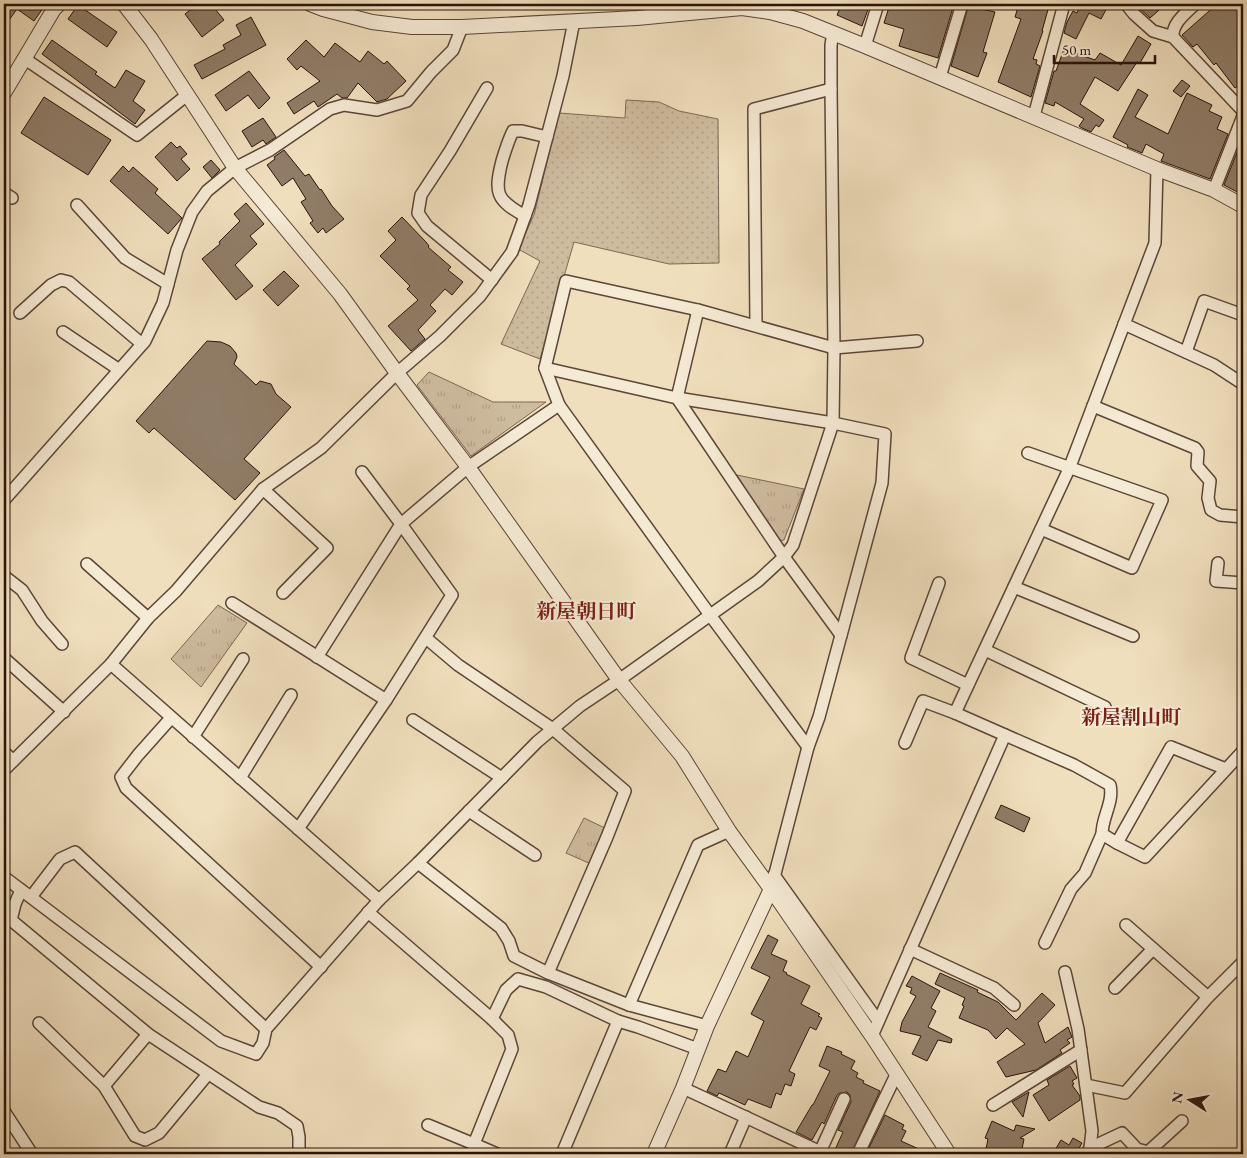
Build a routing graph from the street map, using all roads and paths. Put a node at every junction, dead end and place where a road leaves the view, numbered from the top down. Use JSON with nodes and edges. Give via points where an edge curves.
{"nodes":[{"id":1,"x":59,"y":4,"type":"edge"},
{"id":2,"x":124,"y":4,"type":"edge"},
{"id":3,"x":310,"y":4,"type":"edge"},
{"id":4,"x":878,"y":4,"type":"edge"},
{"id":5,"x":962,"y":4,"type":"edge"},
{"id":6,"x":1064,"y":4,"type":"edge"},
{"id":7,"x":1126,"y":4,"type":"edge"},
{"id":8,"x":1195,"y":4,"type":"edge"},
{"id":9,"x":741,"y":6,"type":"edge"},
{"id":10,"x":574,"y":21,"type":"junction"},
{"id":11,"x":462,"y":27,"type":"junction"},
{"id":12,"x":833,"y":33,"type":"junction"},
{"id":13,"x":1173,"y":37,"type":"junction"},
{"id":14,"x":865,"y":46,"type":"junction"},
{"id":15,"x":25,"y":59,"type":"junction"},
{"id":16,"x":940,"y":77,"type":"junction"},
{"id":17,"x":487,"y":88,"type":"dead end"},
{"id":18,"x":831,"y":89,"type":"junction"},
{"id":19,"x":4,"y":93,"type":"edge"},
{"id":20,"x":187,"y":95,"type":"junction"},
{"id":21,"x":1243,"y":111,"type":"edge"},
{"id":22,"x":1034,"y":116,"type":"junction"},
{"id":23,"x":1243,"y":116,"type":"edge"},
{"id":24,"x":547,"y":137,"type":"junction"},
{"id":25,"x":235,"y":168,"type":"junction"},
{"id":26,"x":1157,"y":169,"type":"junction"},
{"id":27,"x":1214,"y":190,"type":"junction"},
{"id":28,"x":77,"y":205,"type":"dead end"},
{"id":29,"x":1243,"y":206,"type":"edge"},
{"id":30,"x":525,"y":216,"type":"junction"},
{"id":31,"x":492,"y":280,"type":"junction"},
{"id":32,"x":168,"y":284,"type":"junction"},
{"id":33,"x":698,"y":310,"type":"junction"},
{"id":34,"x":20,"y":313,"type":"dead end"},
{"id":35,"x":1243,"y":315,"type":"edge"},
{"id":36,"x":1124,"y":324,"type":"junction"},
{"id":37,"x":756,"y":325,"type":"junction"},
{"id":38,"x":62,"y":332,"type":"dead end"},
{"id":39,"x":917,"y":341,"type":"dead end"},
{"id":40,"x":142,"y":344,"type":"junction"},
{"id":41,"x":834,"y":348,"type":"junction"},
{"id":42,"x":1186,"y":352,"type":"junction"},
{"id":43,"x":545,"y":368,"type":"junction"},
{"id":44,"x":118,"y":369,"type":"junction"},
{"id":45,"x":397,"y":373,"type":"junction"},
{"id":46,"x":1243,"y":384,"type":"edge"},
{"id":47,"x":677,"y":398,"type":"junction"},
{"id":48,"x":559,"y":404,"type":"junction"},
{"id":49,"x":1093,"y":406,"type":"junction"},
{"id":50,"x":833,"y":423,"type":"junction"},
{"id":51,"x":1028,"y":453,"type":"dead end"},
{"id":52,"x":468,"y":467,"type":"junction"},
{"id":53,"x":1069,"y":469,"type":"junction"},
{"id":54,"x":362,"y":472,"type":"dead end"},
{"id":55,"x":263,"y":489,"type":"junction"},
{"id":56,"x":4,"y":500,"type":"edge"},
{"id":57,"x":1243,"y":517,"type":"edge"},
{"id":58,"x":401,"y":524,"type":"junction"},
{"id":59,"x":1042,"y":528,"type":"junction"},
{"id":60,"x":784,"y":557,"type":"junction"},
{"id":61,"x":1218,"y":563,"type":"dead end"},
{"id":62,"x":87,"y":564,"type":"dead end"},
{"id":63,"x":4,"y":576,"type":"edge"},
{"id":64,"x":939,"y":583,"type":"dead end"},
{"id":65,"x":1243,"y":583,"type":"edge"},
{"id":66,"x":1014,"y":587,"type":"junction"},
{"id":67,"x":283,"y":593,"type":"dead end"},
{"id":68,"x":232,"y":603,"type":"dead end"},
{"id":69,"x":710,"y":615,"type":"junction"},
{"id":70,"x":148,"y":618,"type":"junction"},
{"id":71,"x":841,"y":635,"type":"junction"},
{"id":72,"x":1133,"y":636,"type":"dead end"},
{"id":73,"x":426,"y":638,"type":"junction"},
{"id":74,"x":62,"y":644,"type":"dead end"},
{"id":75,"x":985,"y":650,"type":"junction"},
{"id":76,"x":317,"y":657,"type":"junction"},
{"id":77,"x":4,"y":658,"type":"edge"},
{"id":78,"x":243,"y":659,"type":"dead end"},
{"id":79,"x":111,"y":664,"type":"junction"},
{"id":80,"x":619,"y":680,"type":"junction"},
{"id":81,"x":968,"y":685,"type":"junction"},
{"id":82,"x":291,"y":695,"type":"dead end"},
{"id":83,"x":386,"y":700,"type":"junction"},
{"id":84,"x":1105,"y":707,"type":"dead end"},
{"id":85,"x":64,"y":712,"type":"junction"},
{"id":86,"x":955,"y":713,"type":"junction"},
{"id":87,"x":171,"y":718,"type":"junction"},
{"id":88,"x":414,"y":720,"type":"dead end"},
{"id":89,"x":553,"y":729,"type":"junction"},
{"id":90,"x":1005,"y":735,"type":"junction"},
{"id":91,"x":193,"y":737,"type":"junction"},
{"id":92,"x":905,"y":743,"type":"dead end"},
{"id":93,"x":808,"y":747,"type":"junction"},
{"id":94,"x":1243,"y":751,"type":"edge"},
{"id":95,"x":4,"y":752,"type":"edge"},
{"id":96,"x":13,"y":761,"type":"junction"},
{"id":97,"x":4,"y":770,"type":"edge"},
{"id":98,"x":1226,"y":770,"type":"junction"},
{"id":99,"x":240,"y":778,"type":"junction"},
{"id":100,"x":502,"y":778,"type":"junction"},
{"id":101,"x":469,"y":812,"type":"junction"},
{"id":102,"x":298,"y":828,"type":"junction"},
{"id":103,"x":729,"y":831,"type":"junction"},
{"id":104,"x":1102,"y":834,"type":"junction"},
{"id":105,"x":1118,"y":843,"type":"junction"},
{"id":106,"x":534,"y":855,"type":"dead end"},
{"id":107,"x":418,"y":863,"type":"junction"},
{"id":108,"x":774,"y":875,"type":"junction"},
{"id":109,"x":4,"y":877,"type":"edge"},
{"id":110,"x":771,"y":889,"type":"junction"},
{"id":111,"x":21,"y":890,"type":"junction"},
{"id":112,"x":31,"y":897,"type":"junction"},
{"id":113,"x":379,"y":900,"type":"junction"},
{"id":114,"x":368,"y":912,"type":"junction"},
{"id":115,"x":8,"y":923,"type":"edge"},
{"id":116,"x":1126,"y":925,"type":"dead end"},
{"id":117,"x":1045,"y":943,"type":"dead end"},
{"id":118,"x":910,"y":948,"type":"junction"},
{"id":119,"x":1153,"y":949,"type":"junction"},
{"id":120,"x":1243,"y":962,"type":"edge"},
{"id":121,"x":321,"y":967,"type":"junction"},
{"id":122,"x":1065,"y":972,"type":"dead end"},
{"id":123,"x":548,"y":973,"type":"junction"},
{"id":124,"x":1115,"y":988,"type":"dead end"},
{"id":125,"x":1208,"y":997,"type":"junction"},
{"id":126,"x":629,"y":1005,"type":"junction"},
{"id":127,"x":1014,"y":1005,"type":"dead end"},
{"id":128,"x":492,"y":1020,"type":"junction"},
{"id":129,"x":618,"y":1020,"type":"junction"},
{"id":130,"x":878,"y":1021,"type":"junction"},
{"id":131,"x":39,"y":1023,"type":"dead end"},
{"id":132,"x":707,"y":1026,"type":"junction"},
{"id":133,"x":266,"y":1029,"type":"junction"},
{"id":134,"x":148,"y":1034,"type":"junction"},
{"id":135,"x":872,"y":1036,"type":"junction"},
{"id":136,"x":698,"y":1049,"type":"junction"},
{"id":137,"x":1081,"y":1050,"type":"junction"},
{"id":138,"x":208,"y":1074,"type":"junction"},
{"id":139,"x":896,"y":1075,"type":"junction"},
{"id":140,"x":1086,"y":1085,"type":"junction"},
{"id":141,"x":104,"y":1086,"type":"junction"},
{"id":142,"x":683,"y":1088,"type":"junction"},
{"id":143,"x":844,"y":1099,"type":"dead end"},
{"id":144,"x":992,"y":1106,"type":"dead end"},
{"id":145,"x":4,"y":1111,"type":"edge"},
{"id":146,"x":746,"y":1118,"type":"junction"},
{"id":147,"x":1182,"y":1121,"type":"dead end"},
{"id":148,"x":428,"y":1125,"type":"dead end"},
{"id":149,"x":474,"y":1144,"type":"junction"},
{"id":150,"x":1088,"y":1151,"type":"edge"},
{"id":151,"x":823,"y":1153,"type":"edge"},
{"id":152,"x":32,"y":1154,"type":"edge"},
{"id":153,"x":299,"y":1154,"type":"edge"},
{"id":154,"x":497,"y":1154,"type":"edge"},
{"id":155,"x":562,"y":1154,"type":"edge"},
{"id":156,"x":654,"y":1154,"type":"edge"},
{"id":157,"x":730,"y":1154,"type":"edge"},
{"id":158,"x":858,"y":1154,"type":"edge"},
{"id":159,"x":949,"y":1154,"type":"edge"}],
"edges":[{"from":1,"to":15,"type":"street"},
{"from":2,"to":20,"type":"street"},
{"from":3,"to":11,"type":"street","via":[[372,22]]},
{"from":4,"to":14,"type":"street"},
{"from":5,"to":16,"type":"street"},
{"from":6,"to":22,"type":"street"},
{"from":7,"to":13,"type":"street","via":[[1153,31]]},
{"from":8,"to":13,"type":"street","via":[[1179,21]]},
{"from":9,"to":10,"type":"street","via":[[637,18]]},
{"from":9,"to":12,"type":"street","via":[[802,21]]},
{"from":10,"to":11,"type":"street"},
{"from":10,"to":24,"type":"street"},
{"from":11,"to":25,"type":"street","via":[[453,50],[407,100],[377,110],[344,105],[330,109],[270,150]]},
{"from":12,"to":14,"type":"street"},
{"from":12,"to":18,"type":"street"},
{"from":13,"to":21,"type":"street"},
{"from":14,"to":16,"type":"street"},
{"from":15,"to":19,"type":"street"},
{"from":15,"to":20,"type":"street","via":[[136,135]]},
{"from":16,"to":22,"type":"street"},
{"from":17,"to":31,"type":"street","via":[[421,195],[418,213],[427,226]]},
{"from":18,"to":37,"type":"street","via":[[754,108]]},
{"from":18,"to":41,"type":"street"},
{"from":20,"to":25,"type":"street"},
{"from":22,"to":26,"type":"street"},
{"from":23,"to":27,"type":"street"},
{"from":24,"to":30,"type":"street"},
{"from":24,"to":30,"type":"street","via":[[514,131],[499,174],[499,195],[510,208]]},
{"from":25,"to":32,"type":"street","via":[[207,191],[192,212]]},
{"from":25,"to":45,"type":"street","via":[[340,294]]},
{"from":26,"to":27,"type":"street"},
{"from":26,"to":36,"type":"street","via":[[1155,243]]},
{"from":27,"to":29,"type":"street"},
{"from":28,"to":32,"type":"street","via":[[125,258]]},
{"from":30,"to":31,"type":"street","via":[[512,252]]},
{"from":31,"to":45,"type":"street","via":[[440,336]]},
{"from":32,"to":40,"type":"street","via":[[163,303]]},
{"from":33,"to":37,"type":"street"},
{"from":33,"to":43,"type":"street","via":[[566,281]]},
{"from":33,"to":47,"type":"street"},
{"from":34,"to":40,"type":"street","via":[[51,285],[61,280],[69,282]]},
{"from":35,"to":42,"type":"street","via":[[1204,301]]},
{"from":36,"to":42,"type":"street"},
{"from":36,"to":49,"type":"street"},
{"from":37,"to":41,"type":"street"},
{"from":38,"to":44,"type":"street"},
{"from":39,"to":41,"type":"street"},
{"from":40,"to":44,"type":"street"},
{"from":41,"to":50,"type":"street"},
{"from":42,"to":46,"type":"street"},
{"from":43,"to":47,"type":"street"},
{"from":43,"to":48,"type":"street"},
{"from":44,"to":56,"type":"street"},
{"from":45,"to":52,"type":"street"},
{"from":45,"to":55,"type":"street","via":[[321,448]]},
{"from":47,"to":50,"type":"street"},
{"from":47,"to":60,"type":"street"},
{"from":48,"to":52,"type":"street"},
{"from":48,"to":69,"type":"street"},
{"from":49,"to":53,"type":"street"},
{"from":49,"to":57,"type":"street","via":[[1195,448],[1198,452],[1197,466],[1210,481],[1208,498],[1211,510],[1220,515]]},
{"from":50,"to":60,"type":"street","via":[[793,545]]},
{"from":50,"to":71,"type":"street","via":[[885,434],[882,483]]},
{"from":51,"to":53,"type":"street"},
{"from":52,"to":58,"type":"street"},
{"from":52,"to":80,"type":"street"},
{"from":53,"to":59,"type":"street"},
{"from":53,"to":59,"type":"street","via":[[1162,500],[1132,568]]},
{"from":54,"to":58,"type":"street"},
{"from":55,"to":67,"type":"street","via":[[327,548]]},
{"from":55,"to":70,"type":"street","via":[[176,591]]},
{"from":58,"to":73,"type":"street","via":[[452,595]]},
{"from":58,"to":76,"type":"street"},
{"from":59,"to":66,"type":"street"},
{"from":60,"to":69,"type":"street","via":[[758,582]]},
{"from":60,"to":71,"type":"street"},
{"from":61,"to":65,"type":"street","via":[[1216,581]]},
{"from":62,"to":70,"type":"street"},
{"from":63,"to":74,"type":"street","via":[[22,590]]},
{"from":64,"to":81,"type":"street","via":[[911,658]]},
{"from":66,"to":72,"type":"street"},
{"from":66,"to":75,"type":"street"},
{"from":68,"to":76,"type":"street"},
{"from":69,"to":80,"type":"street"},
{"from":69,"to":93,"type":"street"},
{"from":70,"to":79,"type":"street"},
{"from":71,"to":93,"type":"street"},
{"from":73,"to":83,"type":"street"},
{"from":73,"to":89,"type":"street","via":[[458,665]]},
{"from":75,"to":81,"type":"street"},
{"from":75,"to":84,"type":"street"},
{"from":76,"to":83,"type":"street"},
{"from":77,"to":85,"type":"street"},
{"from":78,"to":91,"type":"street"},
{"from":79,"to":85,"type":"street"},
{"from":79,"to":87,"type":"street"},
{"from":80,"to":89,"type":"street"},
{"from":80,"to":103,"type":"street","via":[[682,756]]},
{"from":81,"to":86,"type":"street"},
{"from":82,"to":99,"type":"street"},
{"from":83,"to":102,"type":"street"},
{"from":85,"to":96,"type":"street"},
{"from":86,"to":90,"type":"street"},
{"from":86,"to":92,"type":"street","via":[[924,700]]},
{"from":87,"to":91,"type":"street"},
{"from":87,"to":121,"type":"street","via":[[121,777],[126,788]]},
{"from":88,"to":100,"type":"street"},
{"from":89,"to":100,"type":"street"},
{"from":89,"to":123,"type":"street","via":[[625,791]]},
{"from":90,"to":104,"type":"street","via":[[1110,785],[1112,793]]},
{"from":90,"to":118,"type":"street"},
{"from":91,"to":99,"type":"street"},
{"from":93,"to":108,"type":"street"},
{"from":94,"to":98,"type":"street"},
{"from":95,"to":96,"type":"street"},
{"from":96,"to":97,"type":"street"},
{"from":98,"to":105,"type":"street","via":[[1145,857]]},
{"from":98,"to":105,"type":"street","via":[[1172,747]]},
{"from":99,"to":102,"type":"street"},
{"from":100,"to":101,"type":"street"},
{"from":101,"to":106,"type":"street"},
{"from":101,"to":107,"type":"street"},
{"from":102,"to":113,"type":"street"},
{"from":103,"to":110,"type":"street"},
{"from":103,"to":126,"type":"street","via":[[698,845]]},
{"from":104,"to":105,"type":"street"},
{"from":104,"to":117,"type":"street","via":[[1085,873],[1071,889]]},
{"from":107,"to":113,"type":"street"},
{"from":107,"to":123,"type":"street","via":[[501,928],[514,956]]},
{"from":108,"to":110,"type":"street"},
{"from":108,"to":130,"type":"street"},
{"from":109,"to":111,"type":"street"},
{"from":110,"to":132,"type":"street"},
{"from":110,"to":135,"type":"street"},
{"from":111,"to":112,"type":"street"},
{"from":111,"to":115,"type":"street"},
{"from":112,"to":133,"type":"street","via":[[221,1041],[256,1054]]},
{"from":112,"to":133,"type":"street","via":[[60,860],[75,852]]},
{"from":113,"to":114,"type":"street"},
{"from":114,"to":121,"type":"street"},
{"from":114,"to":128,"type":"street"},
{"from":115,"to":134,"type":"street"},
{"from":116,"to":119,"type":"street"},
{"from":118,"to":127,"type":"street","via":[[994,988]]},
{"from":118,"to":130,"type":"street"},
{"from":119,"to":124,"type":"street"},
{"from":119,"to":125,"type":"street"},
{"from":120,"to":125,"type":"street"},
{"from":121,"to":133,"type":"street"},
{"from":122,"to":137,"type":"street"},
{"from":123,"to":126,"type":"street"},
{"from":125,"to":140,"type":"street","via":[[1125,1093]]},
{"from":126,"to":132,"type":"street"},
{"from":128,"to":129,"type":"street","via":[[506,990],[518,979],[546,987]]},
{"from":128,"to":149,"type":"street","via":[[508,1035],[512,1049]]},
{"from":129,"to":136,"type":"street"},
{"from":129,"to":155,"type":"street"},
{"from":130,"to":135,"type":"street"},
{"from":131,"to":141,"type":"street"},
{"from":132,"to":136,"type":"street"},
{"from":134,"to":138,"type":"street"},
{"from":134,"to":141,"type":"street"},
{"from":135,"to":139,"type":"street"},
{"from":136,"to":142,"type":"street"},
{"from":137,"to":140,"type":"street"},
{"from":137,"to":144,"type":"street"},
{"from":138,"to":141,"type":"street","via":[[159,1133],[145,1140],[135,1136]]},
{"from":138,"to":153,"type":"street","via":[[259,1107],[278,1113],[297,1126]]},
{"from":139,"to":158,"type":"street"},
{"from":139,"to":159,"type":"street"},
{"from":140,"to":150,"type":"street","via":[[1092,1131]]},
{"from":142,"to":146,"type":"street"},
{"from":142,"to":156,"type":"street"},
{"from":143,"to":151,"type":"street"},
{"from":145,"to":152,"type":"street"},
{"from":146,"to":151,"type":"street"},
{"from":146,"to":157,"type":"street"},
{"from":147,"to":150,"type":"street","via":[[1148,1152],[1137,1149],[1122,1133]]},
{"from":148,"to":149,"type":"street"},
{"from":149,"to":154,"type":"street"}]}
